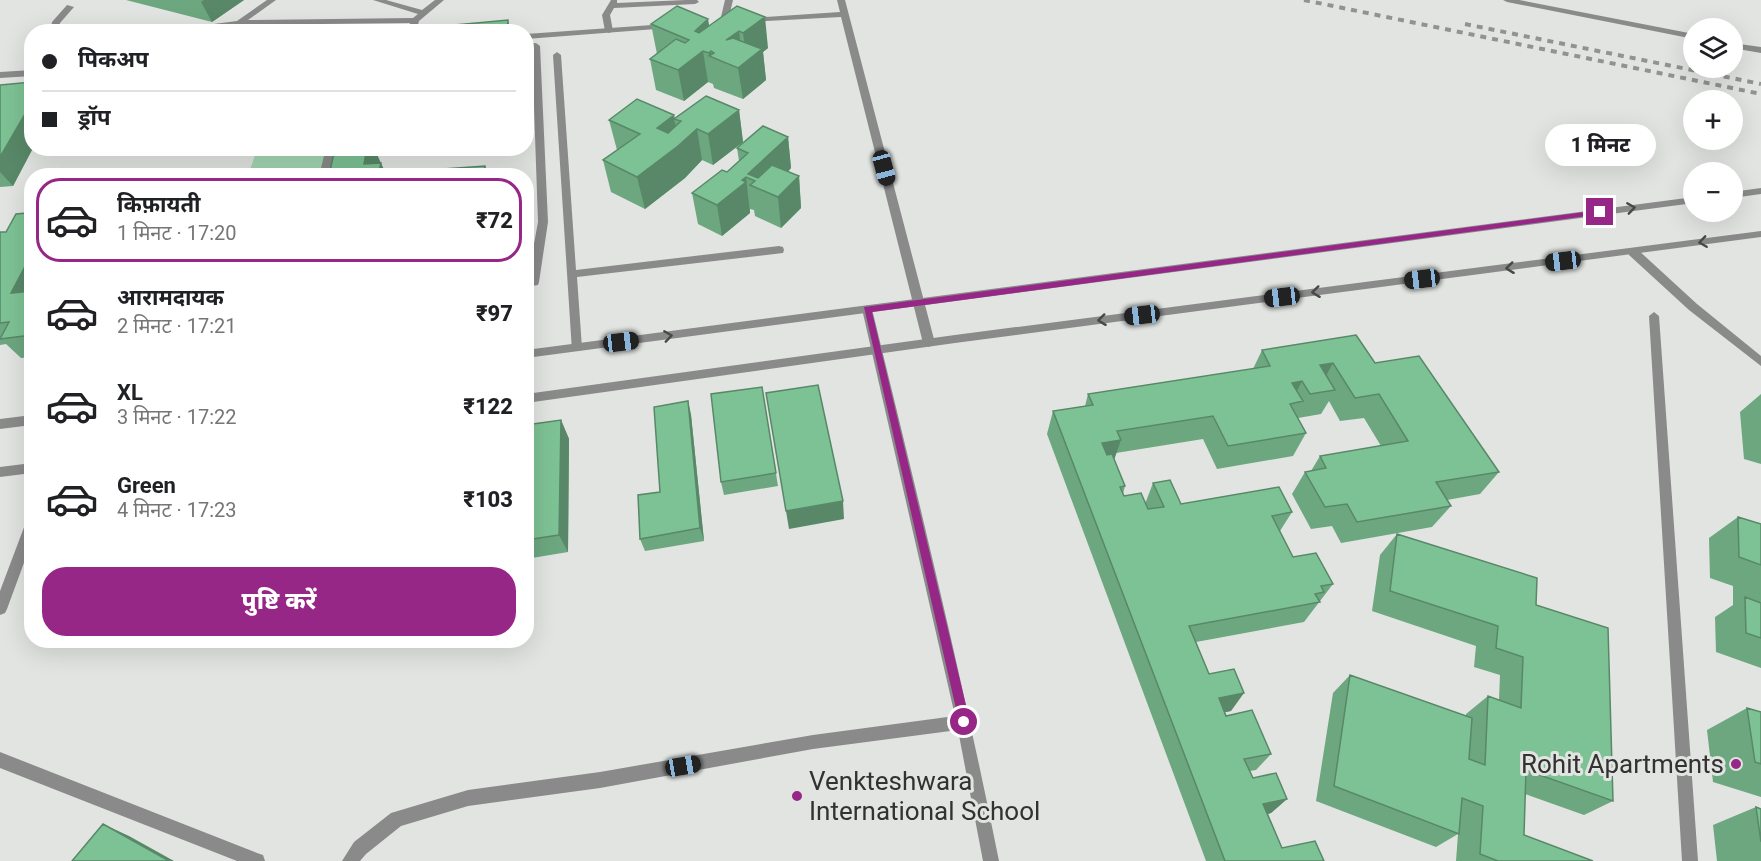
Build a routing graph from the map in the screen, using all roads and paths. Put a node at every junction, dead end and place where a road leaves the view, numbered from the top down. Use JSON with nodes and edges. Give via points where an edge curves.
{"nodes":[{"id":1,"x":272,"y":0,"type":"edge"},
{"id":2,"x":377,"y":0,"type":"edge"},
{"id":3,"x":441,"y":0,"type":"edge"},
{"id":4,"x":729,"y":0,"type":"edge"},
{"id":5,"x":841,"y":0,"type":"edge"},
{"id":6,"x":1507,"y":0,"type":"edge"},
{"id":7,"x":695,"y":2,"type":"dead end"},
{"id":8,"x":612,"y":3,"type":"edge"},
{"id":9,"x":70,"y":7,"type":"dead end"},
{"id":10,"x":424,"y":12,"type":"junction"},
{"id":11,"x":844,"y":14,"type":"junction"},
{"id":12,"x":415,"y":20,"type":"junction"},
{"id":13,"x":724,"y":21,"type":"junction"},
{"id":14,"x":713,"y":22,"type":"edge"},
{"id":15,"x":239,"y":23,"type":"junction"},
{"id":16,"x":56,"y":24,"type":"edge"},
{"id":17,"x":231,"y":24,"type":"edge"},
{"id":18,"x":414,"y":24,"type":"edge"},
{"id":19,"x":678,"y":25,"type":"edge"},
{"id":20,"x":609,"y":31,"type":"junction"},
{"id":21,"x":1683,"y":35,"type":"edge"},
{"id":22,"x":534,"y":36,"type":"edge"},
{"id":23,"x":534,"y":46,"type":"edge"},
{"id":24,"x":1743,"y":47,"type":"edge"},
{"id":25,"x":1761,"y":50,"type":"edge"},
{"id":26,"x":557,"y":55,"type":"dead end"},
{"id":27,"x":24,"y":74,"type":"edge"},
{"id":28,"x":0,"y":75,"type":"edge"},
{"id":29,"x":1761,"y":191,"type":"edge"},
{"id":30,"x":1743,"y":193,"type":"edge"},
{"id":31,"x":1683,"y":201,"type":"edge"},
{"id":32,"x":1761,"y":234,"type":"edge"},
{"id":33,"x":779,"y":249,"type":"dead end"},
{"id":34,"x":1633,"y":252,"type":"junction"},
{"id":35,"x":572,"y":274,"type":"junction"},
{"id":36,"x":534,"y":282,"type":"edge"},
{"id":37,"x":919,"y":303,"type":"junction"},
{"id":38,"x":867,"y":309,"type":"junction"},
{"id":39,"x":1654,"y":316,"type":"dead end"},
{"id":40,"x":929,"y":343,"type":"junction"},
{"id":41,"x":576,"y":348,"type":"junction"},
{"id":42,"x":876,"y":350,"type":"junction"},
{"id":43,"x":534,"y":353,"type":"edge"},
{"id":44,"x":1761,"y":362,"type":"edge"},
{"id":45,"x":534,"y":398,"type":"edge"},
{"id":46,"x":24,"y":421,"type":"edge"},
{"id":47,"x":0,"y":424,"type":"edge"},
{"id":48,"x":24,"y":469,"type":"edge"},
{"id":49,"x":0,"y":472,"type":"edge"},
{"id":50,"x":24,"y":544,"type":"edge"},
{"id":51,"x":0,"y":609,"type":"edge"},
{"id":52,"x":964,"y":722,"type":"junction"},
{"id":53,"x":0,"y":760,"type":"edge"},
{"id":54,"x":257,"y":861,"type":"edge"},
{"id":55,"x":350,"y":861,"type":"edge"},
{"id":56,"x":991,"y":861,"type":"edge"},
{"id":57,"x":1690,"y":861,"type":"edge"}],
"edges":[{"from":1,"to":15,"type":"street"},
{"from":2,"to":10,"type":"street"},
{"from":3,"to":10,"type":"street"},
{"from":4,"to":13,"type":"street"},
{"from":5,"to":11,"type":"street"},
{"from":6,"to":21,"type":"street"},
{"from":7,"to":8,"type":"street"},
{"from":8,"to":20,"type":"street","via":[[606,15]]},
{"from":9,"to":16,"type":"street"},
{"from":10,"to":12,"type":"street"},
{"from":11,"to":13,"type":"street"},
{"from":11,"to":37,"type":"street"},
{"from":12,"to":15,"type":"street"},
{"from":12,"to":18,"type":"street"},
{"from":13,"to":14,"type":"street"},
{"from":15,"to":17,"type":"street"},
{"from":19,"to":20,"type":"street"},
{"from":20,"to":22,"type":"street"},
{"from":23,"to":36,"type":"street","via":[[543,222]]},
{"from":24,"to":25,"type":"street"},
{"from":26,"to":35,"type":"street"},
{"from":27,"to":28,"type":"street"},
{"from":29,"to":30,"type":"street"},
{"from":37,"to":31,"type":"street","one_way":true},
{"from":32,"to":34,"type":"street","one_way":true},
{"from":33,"to":35,"type":"street"},
{"from":34,"to":40,"type":"street","one_way":true},
{"from":34,"to":44,"type":"street"},
{"from":35,"to":41,"type":"street"},
{"from":37,"to":38,"type":"street"},
{"from":37,"to":40,"type":"street"},
{"from":41,"to":38,"type":"street","one_way":true},
{"from":38,"to":42,"type":"street"},
{"from":39,"to":57,"type":"street"},
{"from":40,"to":42,"type":"street"},
{"from":41,"to":43,"type":"street"},
{"from":42,"to":45,"type":"street"},
{"from":42,"to":52,"type":"street"},
{"from":46,"to":47,"type":"street"},
{"from":48,"to":49,"type":"street"},
{"from":50,"to":51,"type":"street"},
{"from":52,"to":55,"type":"street","via":[[813,742],[611,778],[468,798],[397,819],[360,848]]},
{"from":52,"to":56,"type":"street"},
{"from":53,"to":54,"type":"street"}]}
